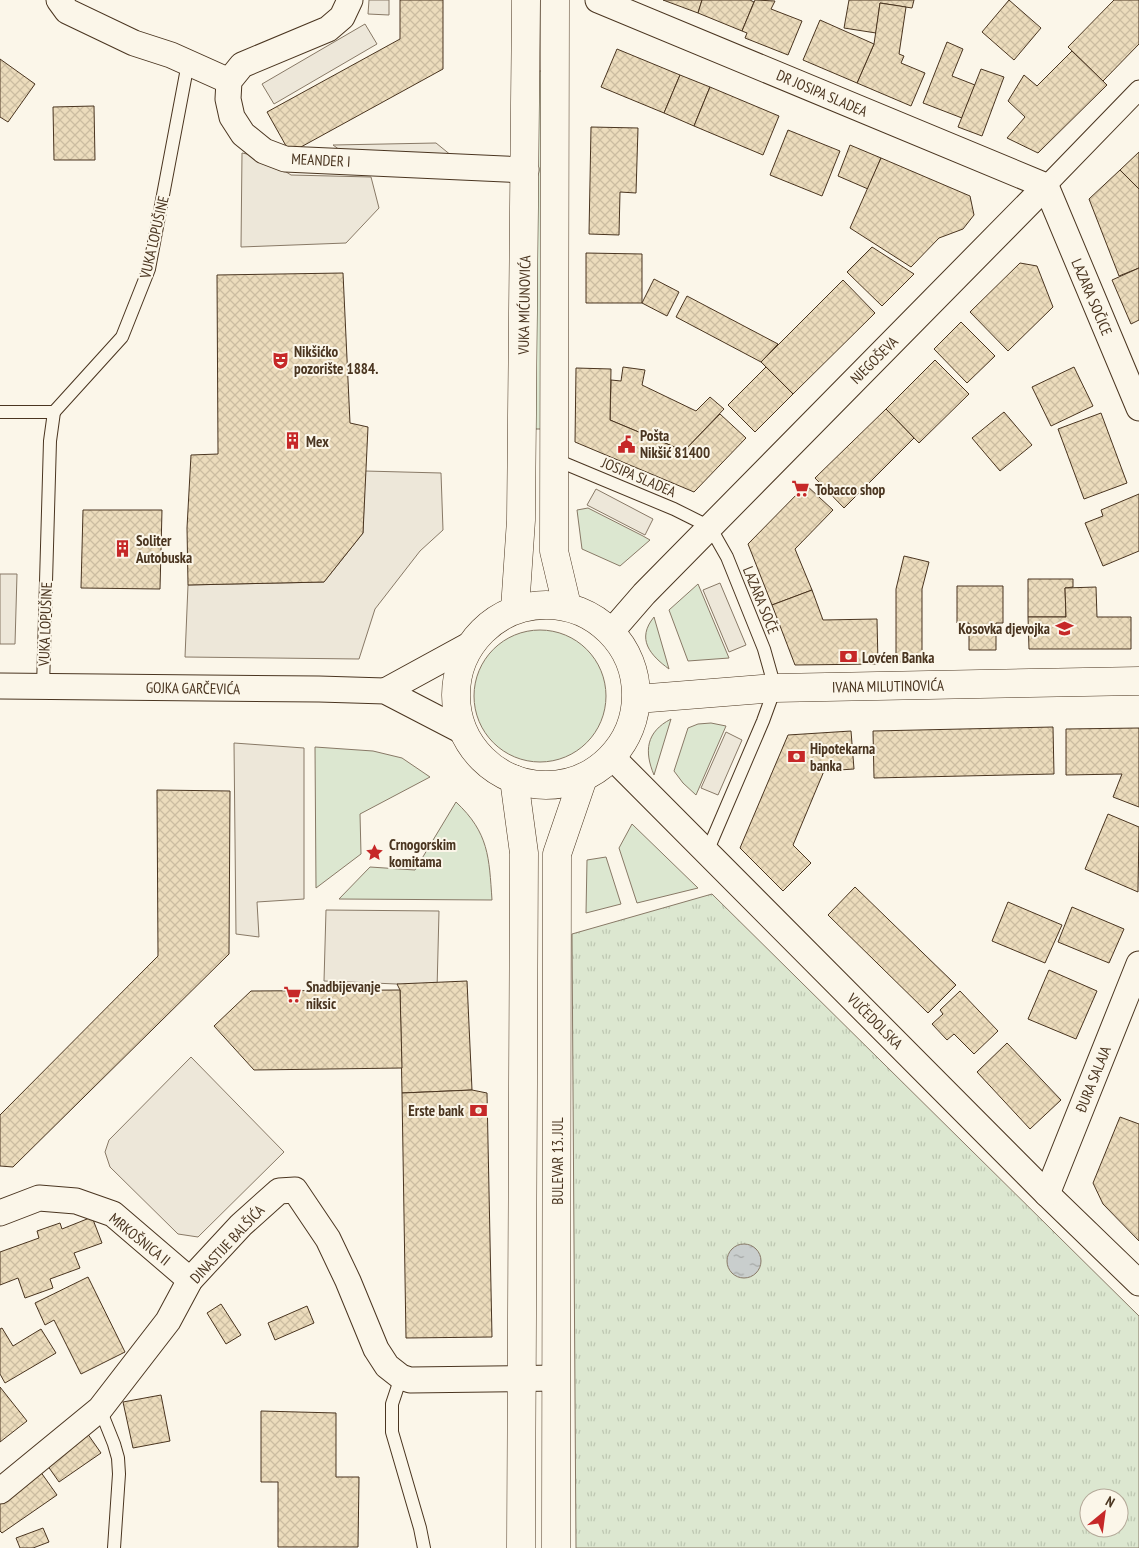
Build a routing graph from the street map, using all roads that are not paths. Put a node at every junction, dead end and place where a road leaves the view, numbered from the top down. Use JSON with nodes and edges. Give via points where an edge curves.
{"nodes":[{"id":1,"x":60,"y":0,"type":"edge"},
{"id":2,"x":350,"y":0,"type":"edge"},
{"id":3,"x":526,"y":0,"type":"edge"},
{"id":4,"x":555,"y":0,"type":"edge"},
{"id":5,"x":598,"y":0,"type":"edge"},
{"id":6,"x":188,"y":63,"type":"junction"},
{"id":7,"x":229,"y":81,"type":"junction"},
{"id":8,"x":1139,"y":90,"type":"edge"},
{"id":9,"x":526,"y":170,"type":"junction"},
{"id":10,"x":1046,"y":186,"type":"junction"},
{"id":11,"x":1139,"y":408,"type":"edge"},
{"id":12,"x":0,"y":412,"type":"edge"},
{"id":13,"x":54,"y":412,"type":"junction"},
{"id":14,"x":554,"y":459,"type":"junction"},
{"id":15,"x":710,"y":527,"type":"junction"},
{"id":16,"x":566,"y":606,"type":"junction"},
{"id":17,"x":516,"y":609,"type":"junction"},
{"id":18,"x":611,"y":632,"type":"junction"},
{"id":19,"x":470,"y":644,"type":"junction"},
{"id":20,"x":1139,"y":681,"type":"edge"},
{"id":21,"x":0,"y":686,"type":"edge"},
{"id":22,"x":43,"y":687,"type":"junction"},
{"id":23,"x":775,"y":688,"type":"junction"},
{"id":24,"x":386,"y":691,"type":"junction"},
{"id":25,"x":637,"y":699,"type":"junction"},
{"id":26,"x":464,"y":732,"type":"junction"},
{"id":27,"x":612,"y":757,"type":"junction"},
{"id":28,"x":583,"y":778,"type":"junction"},
{"id":29,"x":514,"y":779,"type":"junction"},
{"id":30,"x":707,"y":852,"type":"junction"},
{"id":31,"x":1139,"y":964,"type":"edge"},
{"id":32,"x":1047,"y":1194,"type":"junction"},
{"id":33,"x":0,"y":1213,"type":"edge"},
{"id":34,"x":190,"y":1280,"type":"junction"},
{"id":35,"x":1139,"y":1283,"type":"edge"},
{"id":36,"x":401,"y":1377,"type":"junction"},
{"id":37,"x":522,"y":1378,"type":"junction"},
{"id":38,"x":556,"y":1378,"type":"junction"},
{"id":39,"x":100,"y":1409,"type":"junction"},
{"id":40,"x":0,"y":1491,"type":"edge"},
{"id":41,"x":114,"y":1548,"type":"edge"},
{"id":42,"x":424,"y":1548,"type":"edge"},
{"id":43,"x":521,"y":1548,"type":"edge"},
{"id":44,"x":556,"y":1548,"type":"edge"}],
"edges":[{"from":1,"to":6,"type":"street","via":[[67,11],[134,43]]},
{"from":2,"to":7,"type":"street","via":[[342,17],[328,29],[242,65]]},
{"from":3,"to":9,"type":"main road","name":"VUKA MIĆUNOVIĆA"},
{"from":4,"to":14,"type":"main road","name":"VUKA MIĆUNOVIĆA"},
{"from":5,"to":10,"type":"street","name":"DR JOSIPA SLADEA"},
{"from":6,"to":7,"type":"street"},
{"from":6,"to":13,"type":"lane","name":"VUKA LOPUŠINE","via":[[149,269],[122,337]]},
{"from":7,"to":9,"type":"street","name":"MEANDER I","via":[[232,117],[243,134],[264,151],[285,159]]},
{"from":8,"to":10,"type":"street","name":"NJEGOŠEVA"},
{"from":9,"to":17,"type":"main road","name":"VUKA MIĆUNOVIĆA","via":[[521,528]]},
{"from":10,"to":11,"type":"street","name":"LAZARA SOČICE"},
{"from":10,"to":15,"type":"street","name":"NJEGOŠEVA"},
{"from":12,"to":13,"type":"lane"},
{"from":13,"to":22,"type":"lane","name":"VUKA LOPUŠINE","via":[[50,441]]},
{"from":14,"to":15,"type":"lane","name":"JOSIPA SLADEA"},
{"from":14,"to":16,"type":"main road","name":"VUKA MIĆUNOVIĆA","via":[[554,551]]},
{"from":15,"to":18,"type":"street","name":"NJEGOŠEVA"},
{"from":15,"to":23,"type":"lane","name":"LAZARA SOČE","via":[[731,566],[764,649]]},
{"from":16,"to":17,"type":"main road","via":[[541,604]]},
{"from":16,"to":18,"type":"main road","via":[[591,616]]},
{"from":17,"to":19,"type":"main road","via":[[490,623]]},
{"from":18,"to":25,"type":"main road","via":[[626,652],[635,674]]},
{"from":19,"to":24,"type":"street"},
{"from":19,"to":26,"type":"main road","via":[[458,672],[456,702]]},
{"from":20,"to":23,"type":"main road","name":"IVANA MILUTINOVIĆA"},
{"from":21,"to":22,"type":"street","name":"GOJKA GARČEVIĆA"},
{"from":22,"to":24,"type":"street","name":"GOJKA GARČEVIĆA"},
{"from":23,"to":25,"type":"main road","name":"IVANA MILUTINOVIĆA"},
{"from":23,"to":30,"type":"lane"},
{"from":24,"to":26,"type":"street"},
{"from":25,"to":27,"type":"main road","via":[[625,740]]},
{"from":26,"to":29,"type":"main road","via":[[476,752],[493,768]]},
{"from":27,"to":28,"type":"main road"},
{"from":27,"to":30,"type":"street","name":"VUČEDOLSKA"},
{"from":28,"to":29,"type":"main road","via":[[537,785]]},
{"from":28,"to":38,"type":"main road","name":"BULEVAR 13. JUL","via":[[557,854]]},
{"from":29,"to":37,"type":"main road","via":[[524,853]]},
{"from":30,"to":32,"type":"street","name":"VUČEDOLSKA"},
{"from":31,"to":32,"type":"street","name":"ĐURA SALAJA"},
{"from":32,"to":35,"type":"street","name":"VUČEDOLSKA"},
{"from":33,"to":34,"type":"street","name":"MRKOŠNICA II","via":[[39,1198],[76,1201],[113,1214]]},
{"from":34,"to":36,"type":"street","name":"DINASTIJE BALŠIĆA","via":[[278,1191],[295,1190],[328,1239],[376,1349],[387,1366]]},
{"from":34,"to":39,"type":"street","name":"DINASTIJE BALŠIĆA","via":[[168,1320]]},
{"from":36,"to":37,"type":"street","via":[[410,1380]]},
{"from":36,"to":42,"type":"lane","via":[[392,1404],[392,1432]]},
{"from":37,"to":38,"type":"street"},
{"from":37,"to":43,"type":"main road"},
{"from":38,"to":44,"type":"main road","name":"BULEVAR 13. JUL"},
{"from":39,"to":40,"type":"street","name":"DINASTIJE BALŠIĆA"},
{"from":39,"to":41,"type":"lane","via":[[118,1458]]}]}
